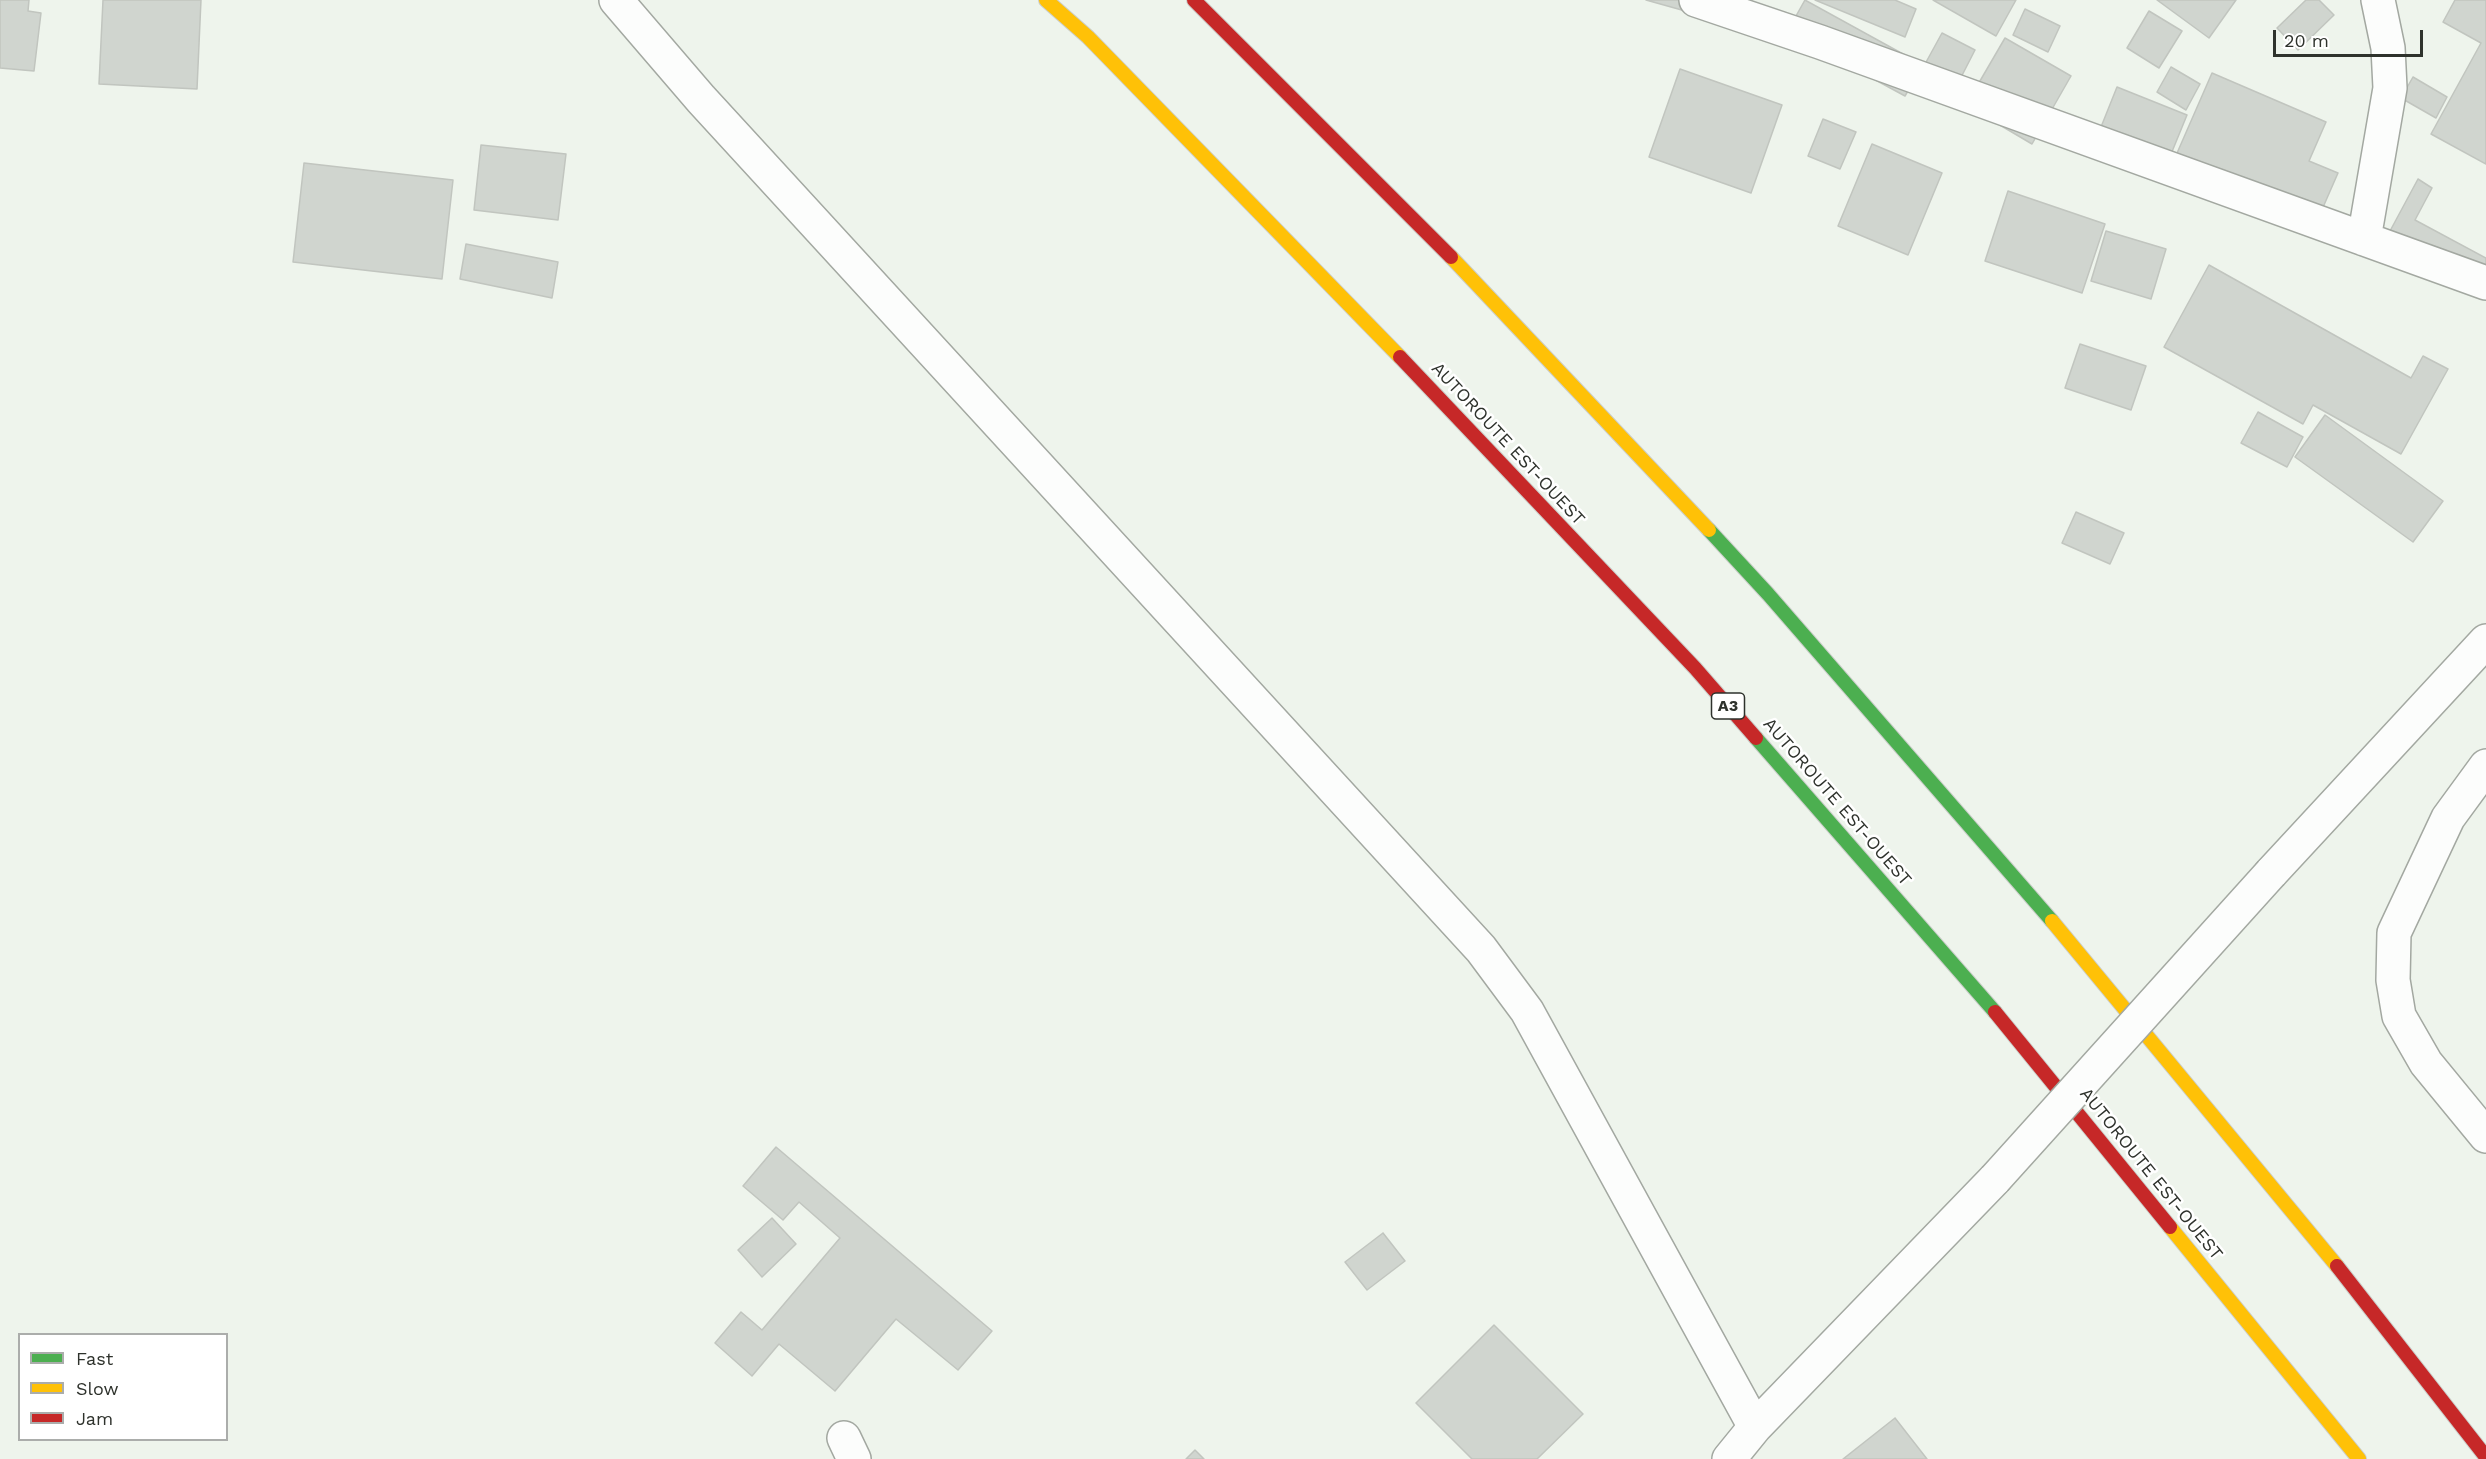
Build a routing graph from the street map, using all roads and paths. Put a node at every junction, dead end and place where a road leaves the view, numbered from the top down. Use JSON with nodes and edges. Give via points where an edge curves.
{"nodes":[{"id":1,"x":616,"y":0,"type":"edge"},
{"id":2,"x":1046,"y":0,"type":"edge"},
{"id":3,"x":1194,"y":0,"type":"edge"},
{"id":4,"x":1696,"y":0,"type":"edge"},
{"id":5,"x":2378,"y":0,"type":"edge"},
{"id":6,"x":2364,"y":239,"type":"junction"},
{"id":7,"x":2486,"y":283,"type":"edge"},
{"id":8,"x":2486,"y":641,"type":"edge"},
{"id":9,"x":2486,"y":766,"type":"edge"},
{"id":10,"x":2486,"y":1136,"type":"edge"},
{"id":11,"x":1755,"y":1427,"type":"junction"},
{"id":12,"x":2486,"y":1457,"type":"edge"},
{"id":13,"x":1729,"y":1459,"type":"edge"},
{"id":14,"x":2359,"y":1459,"type":"edge"}],
"edges":[{"from":1,"to":11,"type":"street","via":[[701,99],[1481,949],[1527,1011]]},
{"from":2,"to":14,"type":"highway","name":"AUTOROUTE EST-OUEST","number":"A3","via":[[1088,37],[1364,318],[1695,668],[1977,989]]},
{"from":3,"to":12,"type":"highway","via":[[1488,294],[1768,594],[2055,924],[2369,1305]]},
{"from":4,"to":6,"type":"street"},
{"from":5,"to":6,"type":"street","via":[[2388,48],[2390,88]]},
{"from":6,"to":7,"type":"street"},
{"from":8,"to":11,"type":"street","bridge":true,"via":[[1995,1179]]},
{"from":9,"to":10,"type":"street","via":[[2448,818],[2394,933],[2392,980],[2399,1016],[2426,1063]]},
{"from":11,"to":13,"type":"street"}]}
